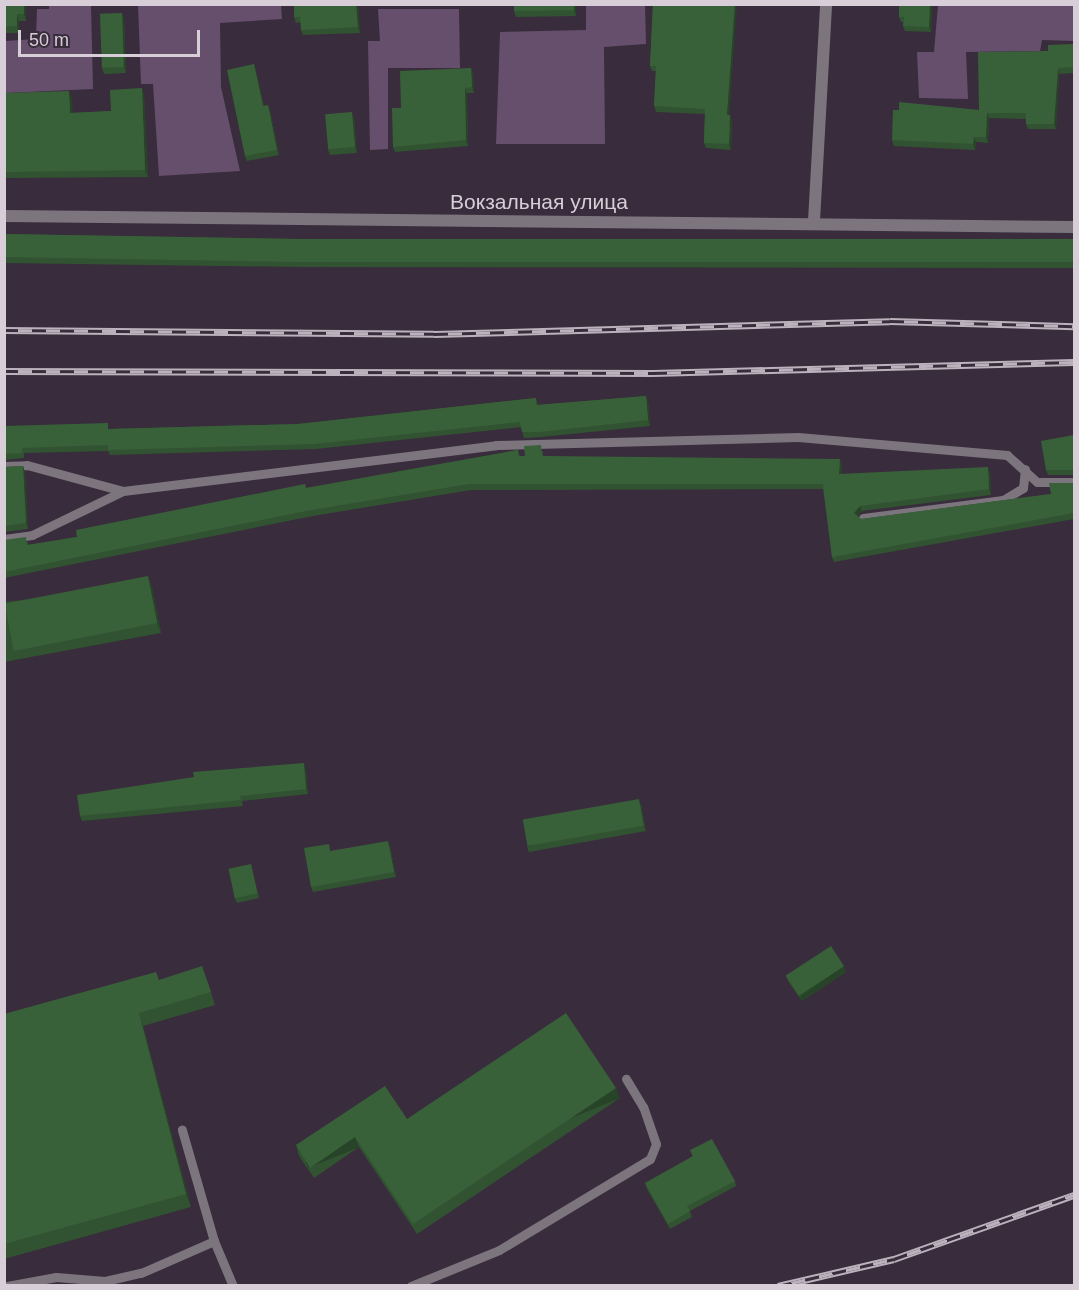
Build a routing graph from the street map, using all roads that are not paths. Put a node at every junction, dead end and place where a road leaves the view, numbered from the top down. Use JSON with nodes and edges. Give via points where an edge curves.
{"nodes":[{"id":1,"x":826,"y":4,"type":"edge"},
{"id":2,"x":4,"y":216,"type":"edge"},
{"id":3,"x":814,"y":221,"type":"junction"},
{"id":4,"x":1074,"y":227,"type":"edge"},
{"id":5,"x":4,"y":466,"type":"edge"},
{"id":6,"x":1025,"y":469,"type":"junction"},
{"id":7,"x":1074,"y":482,"type":"edge"},
{"id":8,"x":123,"y":490,"type":"junction"},
{"id":9,"x":863,"y":518,"type":"edge"},
{"id":10,"x":4,"y":538,"type":"edge"},
{"id":11,"x":626,"y":1079,"type":"dead end"},
{"id":12,"x":182,"y":1130,"type":"dead end"},
{"id":13,"x":214,"y":1242,"type":"junction"},
{"id":14,"x":7,"y":1286,"type":"edge"},
{"id":15,"x":233,"y":1286,"type":"edge"},
{"id":16,"x":411,"y":1286,"type":"edge"}],
"edges":[{"from":1,"to":3,"type":"street"},
{"from":2,"to":3,"type":"street","name":"Вокзальная улица","via":[[373,222]]},
{"from":3,"to":4,"type":"street","name":"Вокзальная улица"},
{"from":5,"to":8,"type":"lane","via":[[27,465]]},
{"from":6,"to":7,"type":"lane","via":[[1037,482]]},
{"from":6,"to":8,"type":"lane","via":[[1007,455],[798,437],[496,445]]},
{"from":6,"to":9,"type":"lane","via":[[1023,488],[1003,500]]},
{"from":8,"to":10,"type":"lane","via":[[32,535]]},
{"from":11,"to":16,"type":"lane","via":[[643,1107],[656,1144],[650,1160],[499,1250]]},
{"from":12,"to":13,"type":"lane"},
{"from":13,"to":14,"type":"lane","via":[[141,1273],[105,1281],[56,1277]]},
{"from":13,"to":15,"type":"lane"}]}
